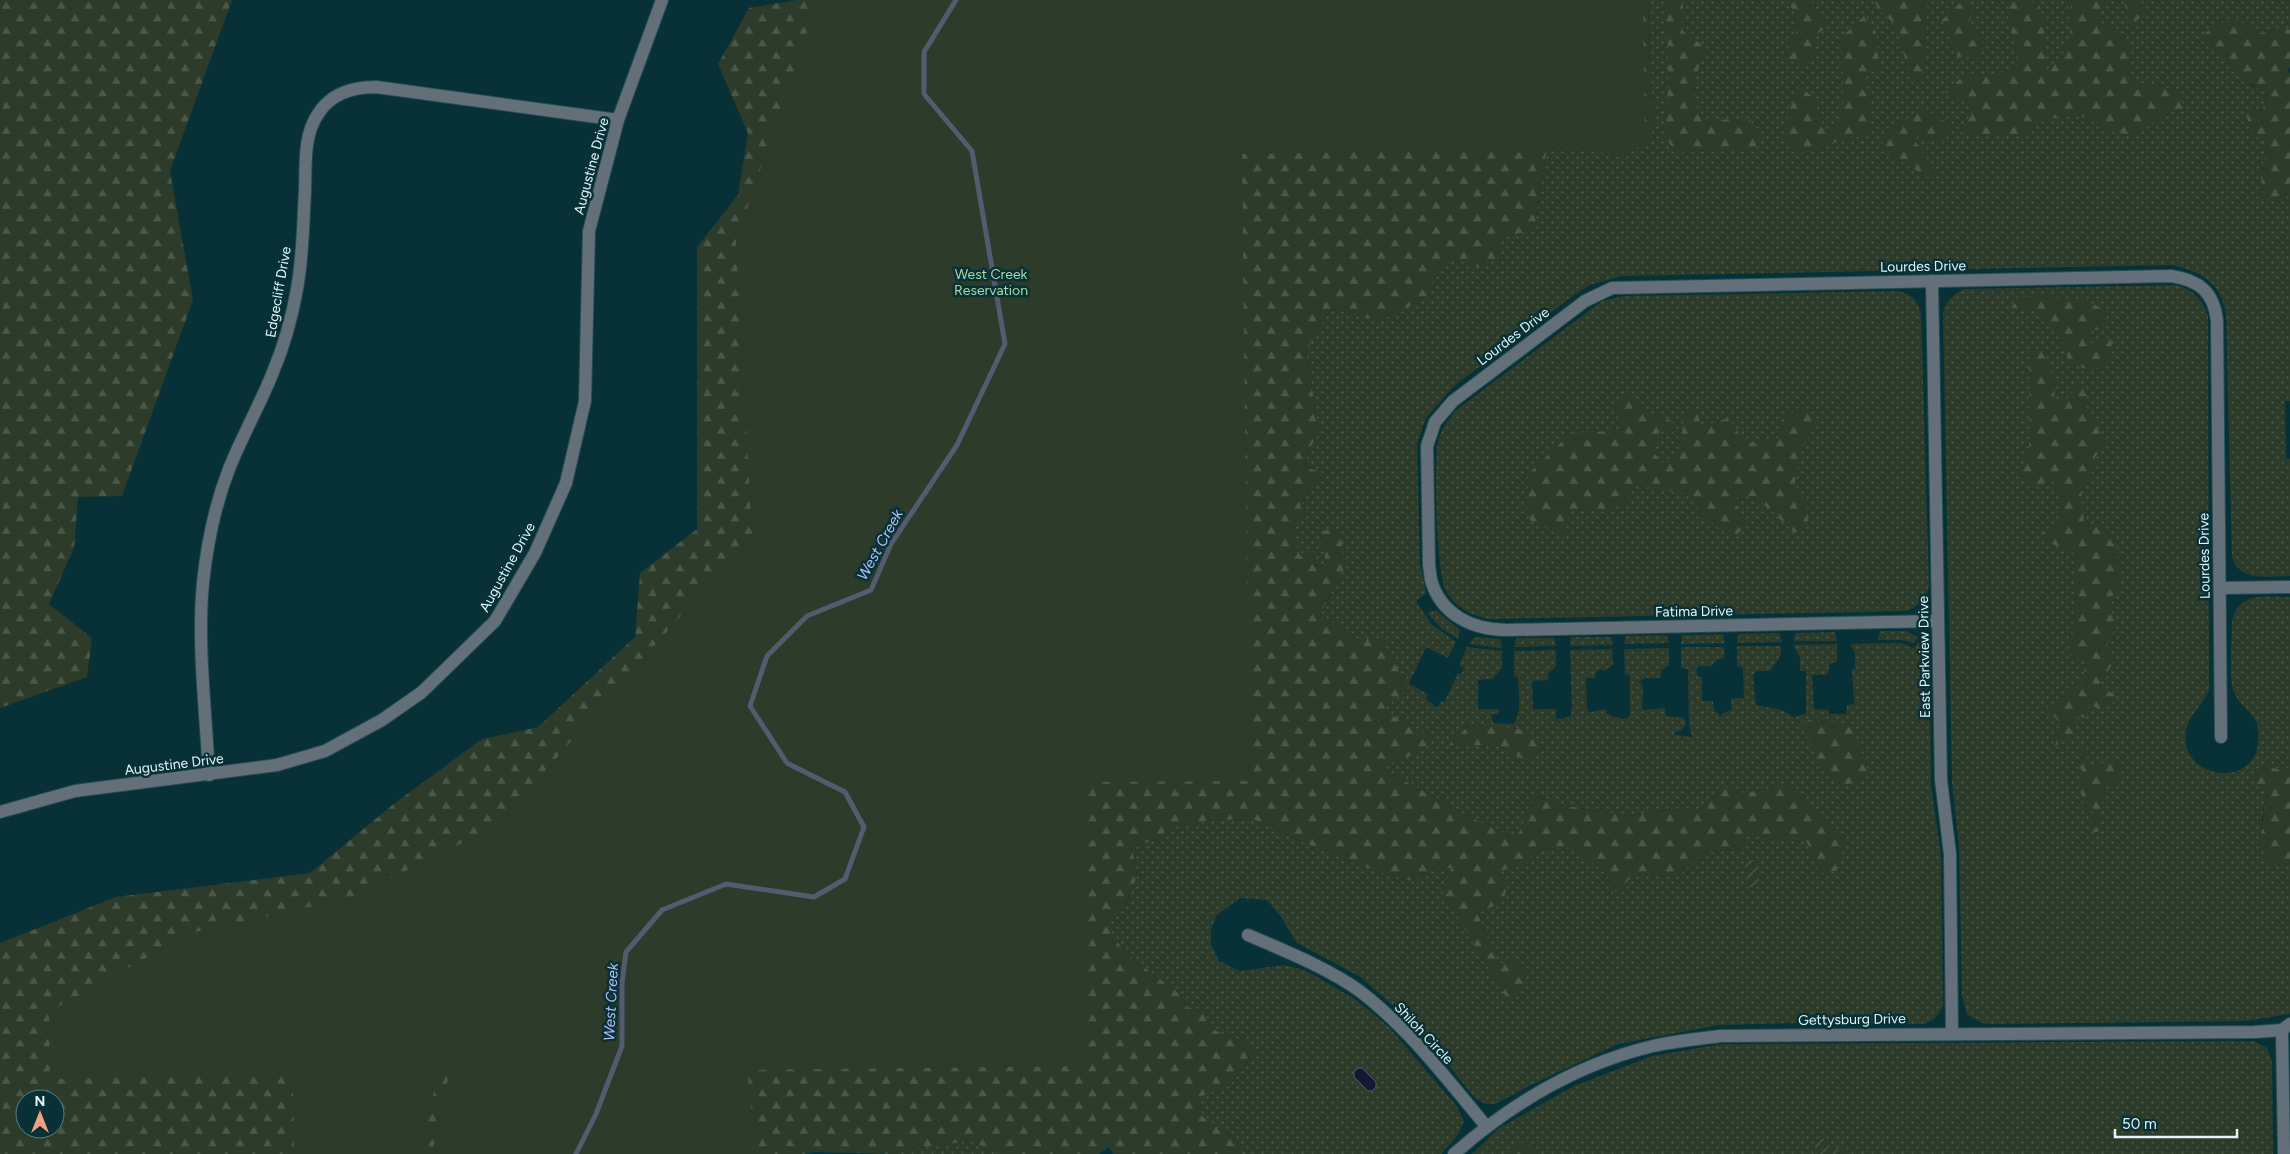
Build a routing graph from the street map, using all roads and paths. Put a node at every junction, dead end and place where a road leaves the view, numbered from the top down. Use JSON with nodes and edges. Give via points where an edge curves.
{"nodes":[{"id":1,"x":662,"y":0,"type":"edge"},
{"id":2,"x":618,"y":120,"type":"junction"},
{"id":3,"x":1932,"y":281,"type":"junction"},
{"id":4,"x":2290,"y":587,"type":"edge"},
{"id":5,"x":2220,"y":588,"type":"junction"},
{"id":6,"x":1454,"y":614,"type":"joint"},
{"id":7,"x":1938,"y":621,"type":"junction"},
{"id":8,"x":2222,"y":737,"type":"dead end"},
{"id":9,"x":209,"y":775,"type":"junction"},
{"id":10,"x":0,"y":812,"type":"edge"},
{"id":11,"x":1248,"y":935,"type":"dead end"},
{"id":12,"x":2287,"y":1030,"type":"edge"},
{"id":13,"x":1952,"y":1033,"type":"junction"},
{"id":14,"x":1486,"y":1126,"type":"junction"},
{"id":15,"x":1454,"y":1154,"type":"edge"},
{"id":16,"x":2284,"y":1154,"type":"edge"}],
"edges":[{"from":1,"to":2,"type":"street","name":"Augustine Drive"},
{"from":2,"to":9,"type":"street","name":"Augustine Drive","via":[[589,231],[585,401],[566,483],[535,553],[496,621],[422,692],[382,720],[325,751],[277,765]]},
{"from":2,"to":9,"type":"street","name":"Edgecliff Drive","via":[[376,87],[339,94],[326,102],[317,114],[307,143],[301,259],[291,318],[273,374],[229,469],[214,518],[207,556],[202,629]]},
{"from":3,"to":5,"type":"street","name":"Lourdes Drive","via":[[2171,276],[2191,280],[2206,289],[2214,302],[2217,320]]},
{"from":3,"to":6,"type":"street","name":"Lourdes Drive","via":[[1624,287],[1600,292],[1585,301],[1453,401],[1432,427],[1426,455],[1429,565],[1433,588]]},
{"from":3,"to":7,"type":"street","name":"East Parkview Drive"},
{"from":4,"to":5,"type":"street"},
{"from":5,"to":8,"type":"street","name":"Lourdes Drive"},
{"from":6,"to":7,"type":"street","name":"Fatima Drive","via":[[1470,625],[1497,630]]},
{"from":7,"to":13,"type":"street","name":"East Parkview Drive","via":[[1941,780],[1950,854]]},
{"from":9,"to":10,"type":"street","name":"Augustine Drive","via":[[75,791]]},
{"from":11,"to":14,"type":"street","name":"Shiloh Circle","via":[[1308,962],[1359,991],[1399,1024]]},
{"from":12,"to":13,"type":"street","name":"Gettysburg Drive"},
{"from":12,"to":16,"type":"street"},
{"from":13,"to":14,"type":"street","name":"Gettysburg Drive","via":[[1720,1036],[1652,1046],[1596,1063],[1562,1079]]},
{"from":14,"to":15,"type":"street","name":"Gettysburg Drive"}]}
